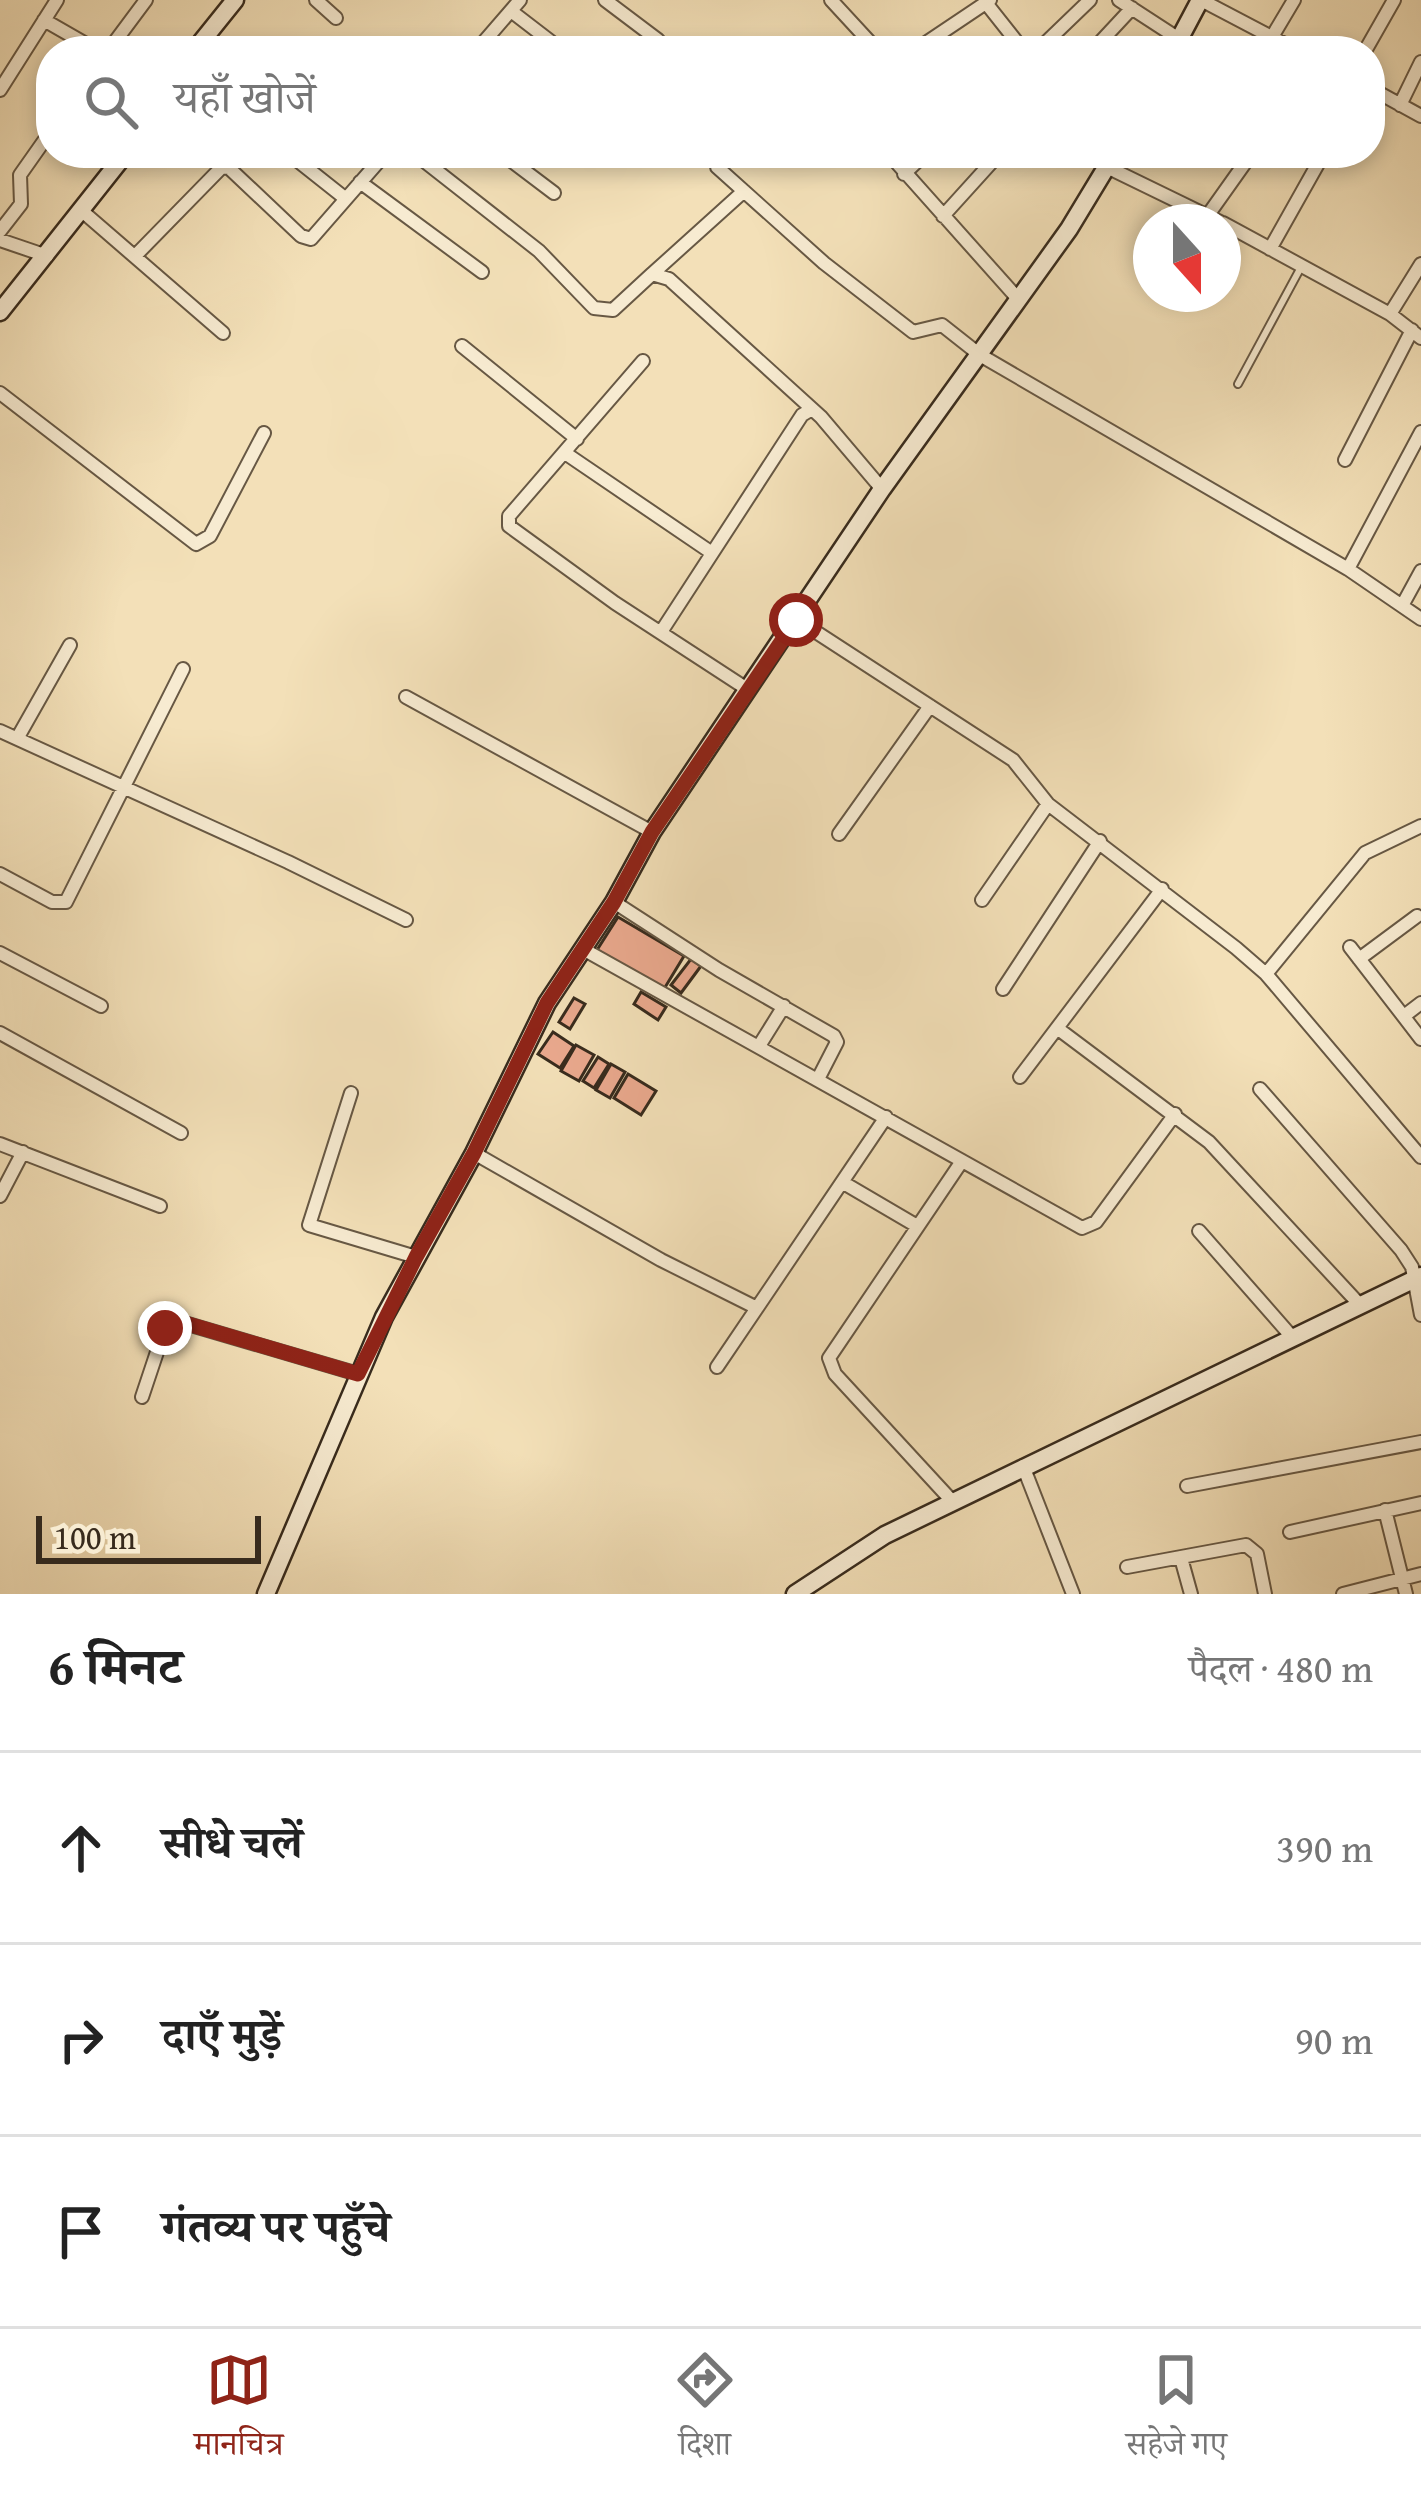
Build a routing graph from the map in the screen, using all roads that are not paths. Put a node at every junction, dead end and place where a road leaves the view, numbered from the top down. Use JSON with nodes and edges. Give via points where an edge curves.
{"nodes":[{"id":1,"x":57,"y":0,"type":"edge"},
{"id":2,"x":146,"y":0,"type":"edge"},
{"id":3,"x":235,"y":0,"type":"edge"},
{"id":4,"x":605,"y":0,"type":"edge"},
{"id":5,"x":831,"y":0,"type":"edge"},
{"id":6,"x":960,"y":0,"type":"edge"},
{"id":7,"x":1090,"y":0,"type":"edge"},
{"id":8,"x":1201,"y":0,"type":"edge"},
{"id":9,"x":1294,"y":0,"type":"edge"},
{"id":10,"x":1394,"y":0,"type":"edge"},
{"id":11,"x":319,"y":1,"type":"edge"},
{"id":12,"x":988,"y":1,"type":"edge"},
{"id":13,"x":1125,"y":4,"type":"edge"},
{"id":14,"x":515,"y":6,"type":"edge"},
{"id":15,"x":970,"y":13,"type":"junction"},
{"id":16,"x":336,"y":18,"type":"dead end"},
{"id":17,"x":44,"y":20,"type":"junction"},
{"id":18,"x":72,"y":36,"type":"edge"},
{"id":19,"x":119,"y":36,"type":"edge"},
{"id":20,"x":206,"y":36,"type":"edge"},
{"id":21,"x":489,"y":36,"type":"edge"},
{"id":22,"x":547,"y":36,"type":"edge"},
{"id":23,"x":653,"y":36,"type":"edge"},
{"id":24,"x":864,"y":36,"type":"edge"},
{"id":25,"x":936,"y":36,"type":"edge"},
{"id":26,"x":1013,"y":36,"type":"edge"},
{"id":27,"x":1052,"y":36,"type":"edge"},
{"id":28,"x":1103,"y":36,"type":"edge"},
{"id":29,"x":1165,"y":36,"type":"edge"},
{"id":30,"x":1181,"y":36,"type":"edge"},
{"id":31,"x":1268,"y":36,"type":"edge"},
{"id":32,"x":1273,"y":36,"type":"edge"},
{"id":33,"x":1374,"y":36,"type":"edge"},
{"id":34,"x":1421,"y":62,"type":"edge"},
{"id":35,"x":0,"y":90,"type":"edge"},
{"id":36,"x":1385,"y":96,"type":"edge"},
{"id":37,"x":1400,"y":105,"type":"junction"},
{"id":38,"x":1421,"y":116,"type":"edge"},
{"id":39,"x":36,"y":152,"type":"edge"},
{"id":40,"x":115,"y":168,"type":"edge"},
{"id":41,"x":229,"y":168,"type":"joint"},
{"id":42,"x":308,"y":168,"type":"edge"},
{"id":43,"x":370,"y":168,"type":"edge"},
{"id":44,"x":433,"y":168,"type":"edge"},
{"id":45,"x":521,"y":168,"type":"edge"},
{"id":46,"x":718,"y":168,"type":"edge"},
{"id":47,"x":899,"y":168,"type":"edge"},
{"id":48,"x":910,"y":168,"type":"edge"},
{"id":49,"x":986,"y":168,"type":"edge"},
{"id":50,"x":1106,"y":168,"type":"edge"},
{"id":51,"x":1125,"y":168,"type":"edge"},
{"id":52,"x":1244,"y":168,"type":"edge"},
{"id":53,"x":1315,"y":168,"type":"edge"},
{"id":54,"x":904,"y":174,"type":"junction"},
{"id":55,"x":360,"y":182,"type":"junction"},
{"id":56,"x":744,"y":191,"type":"junction"},
{"id":57,"x":554,"y":193,"type":"dead end"},
{"id":58,"x":346,"y":199,"type":"junction"},
{"id":59,"x":1189,"y":204,"type":"edge"},
{"id":60,"x":1225,"y":204,"type":"edge"},
{"id":61,"x":82,"y":211,"type":"junction"},
{"id":62,"x":943,"y":216,"type":"junction"},
{"id":63,"x":1241,"y":233,"type":"edge"},
{"id":64,"x":0,"y":236,"type":"edge"},
{"id":65,"x":1270,"y":248,"type":"junction"},
{"id":66,"x":47,"y":256,"type":"junction"},
{"id":67,"x":135,"y":256,"type":"junction"},
{"id":68,"x":1421,"y":264,"type":"edge"},
{"id":69,"x":1302,"y":265,"type":"junction"},
{"id":70,"x":482,"y":272,"type":"dead end"},
{"id":71,"x":652,"y":274,"type":"junction"},
{"id":72,"x":1018,"y":300,"type":"junction"},
{"id":73,"x":0,"y":312,"type":"edge"},
{"id":74,"x":1390,"y":314,"type":"junction"},
{"id":75,"x":223,"y":333,"type":"dead end"},
{"id":76,"x":1416,"y":334,"type":"edge"},
{"id":77,"x":461,"y":346,"type":"dead end"},
{"id":78,"x":980,"y":355,"type":"junction"},
{"id":79,"x":643,"y":361,"type":"dead end"},
{"id":80,"x":1238,"y":384,"type":"dead end"},
{"id":81,"x":0,"y":393,"type":"edge"},
{"id":82,"x":812,"y":409,"type":"junction"},
{"id":83,"x":1421,"y":432,"type":"edge"},
{"id":84,"x":264,"y":433,"type":"dead end"},
{"id":85,"x":577,"y":439,"type":"junction"},
{"id":86,"x":565,"y":453,"type":"junction"},
{"id":87,"x":1345,"y":460,"type":"dead end"},
{"id":88,"x":882,"y":490,"type":"junction"},
{"id":89,"x":712,"y":553,"type":"junction"},
{"id":90,"x":1348,"y":569,"type":"junction"},
{"id":91,"x":1421,"y":571,"type":"edge"},
{"id":92,"x":1403,"y":604,"type":"junction"},
{"id":93,"x":1421,"y":619,"type":"edge"},
{"id":94,"x":796,"y":620,"type":"junction"},
{"id":95,"x":662,"y":632,"type":"junction"},
{"id":96,"x":70,"y":645,"type":"dead end"},
{"id":97,"x":183,"y":669,"type":"dead end"},
{"id":98,"x":747,"y":689,"type":"junction"},
{"id":99,"x":406,"y":697,"type":"dead end"},
{"id":100,"x":930,"y":706,"type":"junction"},
{"id":101,"x":0,"y":731,"type":"edge"},
{"id":102,"x":17,"y":737,"type":"junction"},
{"id":103,"x":126,"y":787,"type":"junction"},
{"id":104,"x":1048,"y":804,"type":"junction"},
{"id":105,"x":1421,"y":826,"type":"edge"},
{"id":106,"x":652,"y":832,"type":"junction"},
{"id":107,"x":838,"y":834,"type":"dead end"},
{"id":108,"x":1100,"y":841,"type":"junction"},
{"id":109,"x":0,"y":874,"type":"edge"},
{"id":110,"x":1162,"y":890,"type":"junction"},
{"id":111,"x":982,"y":900,"type":"dead end"},
{"id":112,"x":614,"y":902,"type":"junction"},
{"id":113,"x":1417,"y":916,"type":"dead end"},
{"id":114,"x":406,"y":920,"type":"dead end"},
{"id":115,"x":583,"y":949,"type":"junction"},
{"id":116,"x":0,"y":953,"type":"edge"},
{"id":117,"x":1266,"y":974,"type":"junction"},
{"id":118,"x":1003,"y":989,"type":"dead end"},
{"id":119,"x":1421,"y":1004,"type":"edge"},
{"id":120,"x":101,"y":1006,"type":"dead end"},
{"id":121,"x":784,"y":1006,"type":"junction"},
{"id":122,"x":1403,"y":1016,"type":"junction"},
{"id":123,"x":1057,"y":1028,"type":"junction"},
{"id":124,"x":6,"y":1036,"type":"edge"},
{"id":125,"x":1421,"y":1039,"type":"edge"},
{"id":126,"x":759,"y":1046,"type":"junction"},
{"id":127,"x":0,"y":1053,"type":"edge"},
{"id":128,"x":1020,"y":1077,"type":"dead end"},
{"id":129,"x":818,"y":1079,"type":"junction"},
{"id":130,"x":1260,"y":1089,"type":"dead end"},
{"id":131,"x":352,"y":1093,"type":"dead end"},
{"id":132,"x":1175,"y":1114,"type":"junction"},
{"id":133,"x":886,"y":1117,"type":"junction"},
{"id":134,"x":181,"y":1133,"type":"dead end"},
{"id":135,"x":0,"y":1144,"type":"edge"},
{"id":136,"x":23,"y":1152,"type":"junction"},
{"id":137,"x":474,"y":1153,"type":"junction"},
{"id":138,"x":1421,"y":1157,"type":"edge"},
{"id":139,"x":962,"y":1161,"type":"junction"},
{"id":140,"x":842,"y":1182,"type":"junction"},
{"id":141,"x":0,"y":1196,"type":"edge"},
{"id":142,"x":160,"y":1206,"type":"dead end"},
{"id":143,"x":917,"y":1226,"type":"junction"},
{"id":144,"x":1199,"y":1231,"type":"dead end"},
{"id":145,"x":416,"y":1257,"type":"junction"},
{"id":146,"x":1418,"y":1277,"type":"edge"},
{"id":147,"x":1360,"y":1305,"type":"junction"},
{"id":148,"x":757,"y":1308,"type":"junction"},
{"id":149,"x":1421,"y":1315,"type":"edge"},
{"id":150,"x":1292,"y":1337,"type":"junction"},
{"id":151,"x":717,"y":1367,"type":"dead end"},
{"id":152,"x":358,"y":1374,"type":"junction"},
{"id":153,"x":142,"y":1396,"type":"dead end"},
{"id":154,"x":1421,"y":1442,"type":"edge"},
{"id":155,"x":1023,"y":1466,"type":"junction"},
{"id":156,"x":1187,"y":1486,"type":"dead end"},
{"id":157,"x":952,"y":1501,"type":"junction"},
{"id":158,"x":1421,"y":1503,"type":"edge"},
{"id":159,"x":1385,"y":1510,"type":"junction"},
{"id":160,"x":1290,"y":1532,"type":"dead end"},
{"id":161,"x":1181,"y":1558,"type":"junction"},
{"id":162,"x":1127,"y":1567,"type":"dead end"},
{"id":163,"x":1421,"y":1574,"type":"edge"},
{"id":164,"x":1404,"y":1587,"type":"edge"},
{"id":165,"x":266,"y":1594,"type":"edge"},
{"id":166,"x":795,"y":1594,"type":"edge"},
{"id":167,"x":1072,"y":1594,"type":"edge"},
{"id":168,"x":1190,"y":1594,"type":"edge"},
{"id":169,"x":1265,"y":1594,"type":"edge"},
{"id":170,"x":1343,"y":1594,"type":"edge"}],
"edges":[{"from":1,"to":17,"type":"street"},
{"from":2,"to":19,"type":"street"},
{"from":3,"to":20,"type":"street"},
{"from":4,"to":23,"type":"street"},
{"from":5,"to":24,"type":"street"},
{"from":6,"to":15,"type":"street"},
{"from":7,"to":27,"type":"street"},
{"from":8,"to":30,"type":"street"},
{"from":8,"to":31,"type":"street"},
{"from":9,"to":32,"type":"street"},
{"from":10,"to":33,"type":"street"},
{"from":11,"to":16,"type":"street"},
{"from":12,"to":15,"type":"street"},
{"from":12,"to":26,"type":"street"},
{"from":13,"to":28,"type":"street"},
{"from":13,"to":29,"type":"street"},
{"from":14,"to":21,"type":"street"},
{"from":14,"to":22,"type":"street"},
{"from":15,"to":25,"type":"street"},
{"from":17,"to":18,"type":"street"},
{"from":17,"to":35,"type":"street"},
{"from":34,"to":37,"type":"street"},
{"from":36,"to":37,"type":"street"},
{"from":37,"to":38,"type":"street"},
{"from":39,"to":64,"type":"street","via":[[20,175],[21,204]]},
{"from":40,"to":61,"type":"street"},
{"from":41,"to":58,"type":"street","via":[[306,239]]},
{"from":41,"to":67,"type":"street","via":[[215,171]]},
{"from":42,"to":58,"type":"street"},
{"from":43,"to":55,"type":"street"},
{"from":44,"to":71,"type":"street","via":[[539,250],[594,308],[613,310]]},
{"from":45,"to":57,"type":"street"},
{"from":46,"to":56,"type":"street"},
{"from":47,"to":54,"type":"street"},
{"from":48,"to":54,"type":"street"},
{"from":49,"to":62,"type":"street"},
{"from":50,"to":72,"type":"street"},
{"from":51,"to":59,"type":"street"},
{"from":52,"to":60,"type":"street"},
{"from":53,"to":65,"type":"street"},
{"from":54,"to":62,"type":"street"},
{"from":55,"to":58,"type":"street"},
{"from":55,"to":70,"type":"street"},
{"from":56,"to":71,"type":"street"},
{"from":56,"to":78,"type":"street","via":[[913,332],[940,324]]},
{"from":61,"to":66,"type":"street"},
{"from":61,"to":67,"type":"street"},
{"from":62,"to":72,"type":"street"},
{"from":63,"to":65,"type":"street"},
{"from":64,"to":66,"type":"street"},
{"from":65,"to":69,"type":"street"},
{"from":66,"to":73,"type":"street"},
{"from":67,"to":75,"type":"street"},
{"from":68,"to":74,"type":"street"},
{"from":69,"to":74,"type":"street"},
{"from":69,"to":80,"type":"lane"},
{"from":71,"to":82,"type":"street","via":[[668,278]]},
{"from":72,"to":78,"type":"street"},
{"from":74,"to":76,"type":"street"},
{"from":76,"to":87,"type":"street"},
{"from":77,"to":85,"type":"street"},
{"from":78,"to":88,"type":"street"},
{"from":78,"to":90,"type":"street"},
{"from":79,"to":85,"type":"street"},
{"from":81,"to":84,"type":"street","via":[[196,544],[210,536]]},
{"from":82,"to":88,"type":"street"},
{"from":82,"to":89,"type":"street"},
{"from":83,"to":90,"type":"street"},
{"from":85,"to":86,"type":"street"},
{"from":86,"to":89,"type":"street"},
{"from":86,"to":95,"type":"street","via":[[509,516],[511,531]]},
{"from":88,"to":94,"type":"street"},
{"from":89,"to":95,"type":"street"},
{"from":90,"to":92,"type":"street"},
{"from":91,"to":92,"type":"street"},
{"from":92,"to":93,"type":"street"},
{"from":94,"to":98,"type":"street"},
{"from":94,"to":100,"type":"street"},
{"from":95,"to":98,"type":"street"},
{"from":96,"to":102,"type":"street"},
{"from":97,"to":103,"type":"street"},
{"from":98,"to":106,"type":"street"},
{"from":99,"to":106,"type":"street"},
{"from":100,"to":104,"type":"street","via":[[1012,760]]},
{"from":100,"to":107,"type":"street"},
{"from":101,"to":102,"type":"street"},
{"from":102,"to":103,"type":"street"},
{"from":103,"to":109,"type":"street","via":[[66,902]]},
{"from":103,"to":114,"type":"street"},
{"from":104,"to":108,"type":"street"},
{"from":104,"to":111,"type":"street"},
{"from":105,"to":117,"type":"street","via":[[1365,853]]},
{"from":106,"to":112,"type":"street"},
{"from":108,"to":110,"type":"street"},
{"from":108,"to":118,"type":"street"},
{"from":110,"to":117,"type":"street"},
{"from":110,"to":123,"type":"street"},
{"from":112,"to":115,"type":"street"},
{"from":112,"to":121,"type":"street"},
{"from":113,"to":122,"type":"street","via":[[1354,953]]},
{"from":115,"to":126,"type":"street"},
{"from":115,"to":137,"type":"street","via":[[547,1003]]},
{"from":116,"to":120,"type":"street"},
{"from":117,"to":138,"type":"street"},
{"from":119,"to":122,"type":"street"},
{"from":121,"to":126,"type":"street"},
{"from":121,"to":129,"type":"street","via":[[836,1038]]},
{"from":122,"to":125,"type":"street"},
{"from":123,"to":128,"type":"street"},
{"from":123,"to":132,"type":"street"},
{"from":124,"to":127,"type":"street"},
{"from":124,"to":134,"type":"street"},
{"from":126,"to":129,"type":"street"},
{"from":129,"to":133,"type":"street"},
{"from":130,"to":146,"type":"street"},
{"from":131,"to":145,"type":"street","via":[[309,1225]]},
{"from":132,"to":139,"type":"street","via":[[1089,1227]]},
{"from":132,"to":147,"type":"street"},
{"from":133,"to":139,"type":"street"},
{"from":133,"to":140,"type":"street"},
{"from":135,"to":136,"type":"street"},
{"from":136,"to":141,"type":"street"},
{"from":136,"to":142,"type":"street"},
{"from":137,"to":145,"type":"street"},
{"from":137,"to":148,"type":"street"},
{"from":139,"to":143,"type":"street"},
{"from":140,"to":143,"type":"street"},
{"from":140,"to":148,"type":"street"},
{"from":143,"to":157,"type":"street","via":[[829,1358]]},
{"from":144,"to":150,"type":"street"},
{"from":145,"to":152,"type":"street"},
{"from":146,"to":147,"type":"street"},
{"from":146,"to":149,"type":"street"},
{"from":147,"to":150,"type":"street"},
{"from":148,"to":151,"type":"street"},
{"from":150,"to":155,"type":"street"},
{"from":152,"to":153,"type":"street","via":[[173,1320]]},
{"from":152,"to":165,"type":"street"},
{"from":154,"to":156,"type":"street"},
{"from":155,"to":157,"type":"street"},
{"from":155,"to":167,"type":"street"},
{"from":157,"to":166,"type":"street"},
{"from":158,"to":159,"type":"street"},
{"from":159,"to":160,"type":"street"},
{"from":159,"to":164,"type":"street"},
{"from":161,"to":162,"type":"street"},
{"from":161,"to":168,"type":"street"},
{"from":161,"to":169,"type":"street","via":[[1253,1547]]},
{"from":163,"to":164,"type":"street"},
{"from":164,"to":170,"type":"street"}]}
